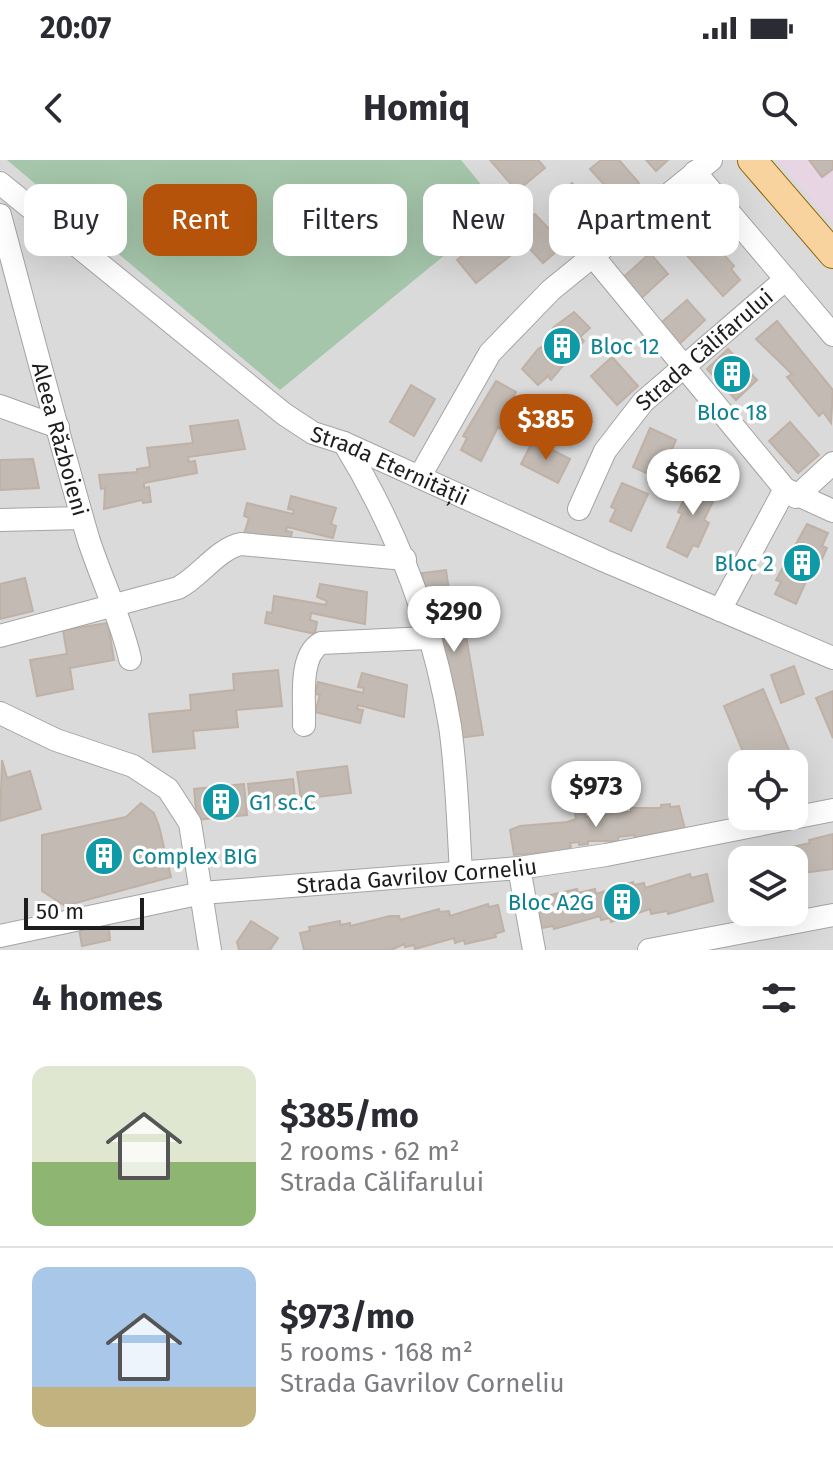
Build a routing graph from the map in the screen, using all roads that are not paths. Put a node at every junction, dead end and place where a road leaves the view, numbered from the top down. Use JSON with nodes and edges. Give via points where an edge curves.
{"nodes":[{"id":1,"x":752,"y":160,"type":"edge"},
{"id":2,"x":703,"y":166,"type":"edge"},
{"id":3,"x":0,"y":183,"type":"edge"},
{"id":4,"x":681,"y":184,"type":"edge"},
{"id":5,"x":0,"y":215,"type":"edge"},
{"id":6,"x":833,"y":254,"type":"edge"},
{"id":7,"x":591,"y":256,"type":"edge"},
{"id":8,"x":593,"y":256,"type":"edge"},
{"id":9,"x":786,"y":279,"type":"junction"},
{"id":10,"x":833,"y":335,"type":"edge"},
{"id":11,"x":682,"y":367,"type":"junction"},
{"id":12,"x":0,"y":406,"type":"edge"},
{"id":13,"x":58,"y":427,"type":"junction"},
{"id":14,"x":344,"y":443,"type":"junction"},
{"id":15,"x":833,"y":463,"type":"edge"},
{"id":16,"x":420,"y":476,"type":"junction"},
{"id":17,"x":790,"y":493,"type":"junction"},
{"id":18,"x":579,"y":509,"type":"dead end"},
{"id":19,"x":833,"y":511,"type":"edge"},
{"id":20,"x":82,"y":518,"type":"junction"},
{"id":21,"x":0,"y":520,"type":"edge"},
{"id":22,"x":405,"y":559,"type":"junction"},
{"id":23,"x":111,"y":607,"type":"junction"},
{"id":24,"x":720,"y":610,"type":"junction"},
{"id":25,"x":0,"y":636,"type":"edge"},
{"id":26,"x":428,"y":638,"type":"junction"},
{"id":27,"x":833,"y":658,"type":"edge"},
{"id":28,"x":130,"y":659,"type":"dead end"},
{"id":29,"x":6,"y":721,"type":"edge"},
{"id":30,"x":304,"y":725,"type":"dead end"},
{"id":31,"x":833,"y":810,"type":"edge"},
{"id":32,"x":519,"y":868,"type":"junction"},
{"id":33,"x":461,"y":872,"type":"junction"},
{"id":34,"x":202,"y":893,"type":"junction"},
{"id":35,"x":833,"y":915,"type":"edge"},
{"id":36,"x":0,"y":936,"type":"edge"},
{"id":37,"x":210,"y":950,"type":"edge"},
{"id":38,"x":534,"y":950,"type":"edge"},
{"id":39,"x":649,"y":950,"type":"edge"}],
"edges":[{"from":1,"to":6,"type":"main road"},
{"from":2,"to":4,"type":"street"},
{"from":2,"to":9,"type":"street"},
{"from":3,"to":14,"type":"street","name":"Strada Eternității","via":[[284,414],[313,433]]},
{"from":5,"to":13,"type":"street","name":"Aleea Războieni"},
{"from":7,"to":16,"type":"street","via":[[490,353]]},
{"from":8,"to":11,"type":"street"},
{"from":9,"to":10,"type":"street"},
{"from":9,"to":11,"type":"street","name":"Strada Călifarului"},
{"from":11,"to":17,"type":"street"},
{"from":11,"to":18,"type":"street","name":"Strada Călifarului","via":[[643,402],[605,451]]},
{"from":12,"to":13,"type":"street"},
{"from":13,"to":20,"type":"street","name":"Aleea Războieni"},
{"from":14,"to":16,"type":"street","name":"Strada Eternității"},
{"from":14,"to":22,"type":"street"},
{"from":15,"to":17,"type":"street"},
{"from":16,"to":24,"type":"street","name":"Strada Eternității"},
{"from":17,"to":19,"type":"street"},
{"from":17,"to":24,"type":"street"},
{"from":20,"to":21,"type":"street"},
{"from":20,"to":23,"type":"street","name":"Aleea Războieni"},
{"from":22,"to":23,"type":"street","via":[[241,544],[178,588]]},
{"from":22,"to":26,"type":"street"},
{"from":23,"to":25,"type":"street"},
{"from":23,"to":28,"type":"street","name":"Aleea Războieni"},
{"from":24,"to":27,"type":"street","name":"Strada Eternității"},
{"from":26,"to":30,"type":"street","via":[[321,643],[313,648],[307,659]]},
{"from":26,"to":33,"type":"street","via":[[450,726]]},
{"from":29,"to":34,"type":"street","via":[[133,766],[168,789],[190,823]]},
{"from":31,"to":32,"type":"street","name":"Strada Gavrilov Corneliu"},
{"from":32,"to":33,"type":"street","name":"Strada Gavrilov Corneliu"},
{"from":32,"to":38,"type":"street"},
{"from":33,"to":34,"type":"street","name":"Strada Gavrilov Corneliu"},
{"from":34,"to":36,"type":"street","name":"Strada Gavrilov Corneliu"},
{"from":34,"to":37,"type":"street"},
{"from":35,"to":39,"type":"street"}]}
